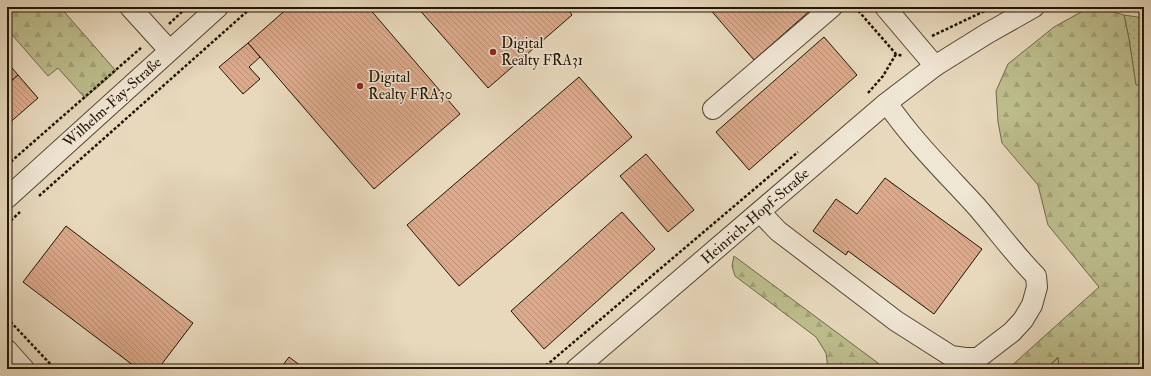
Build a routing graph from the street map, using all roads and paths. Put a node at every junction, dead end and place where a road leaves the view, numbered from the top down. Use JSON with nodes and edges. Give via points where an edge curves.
{"nodes":[{"id":1,"x":188,"y":7,"type":"edge"},
{"id":2,"x":218,"y":7,"type":"edge"},
{"id":3,"x":252,"y":7,"type":"edge"},
{"id":4,"x":832,"y":7,"type":"edge"},
{"id":5,"x":885,"y":7,"type":"edge"},
{"id":6,"x":993,"y":7,"type":"edge"},
{"id":7,"x":1034,"y":7,"type":"edge"},
{"id":8,"x":1135,"y":7,"type":"edge"},
{"id":9,"x":136,"y":9,"type":"edge"},
{"id":10,"x":1144,"y":9,"type":"edge"},
{"id":11,"x":156,"y":36,"type":"junction"},
{"id":12,"x":918,"y":45,"type":"junction"},
{"id":13,"x":169,"y":50,"type":"junction"},
{"id":14,"x":896,"y":54,"type":"dead end"},
{"id":15,"x":936,"y":66,"type":"junction"},
{"id":16,"x":866,"y":95,"type":"dead end"},
{"id":17,"x":887,"y":103,"type":"junction"},
{"id":18,"x":713,"y":110,"type":"dead end"},
{"id":19,"x":800,"y":150,"type":"dead end"},
{"id":20,"x":7,"y":165,"type":"edge"},
{"id":21,"x":7,"y":198,"type":"edge"},
{"id":22,"x":35,"y":200,"type":"dead end"},
{"id":23,"x":24,"y":209,"type":"dead end"},
{"id":24,"x":760,"y":212,"type":"junction"},
{"id":25,"x":7,"y":224,"type":"edge"},
{"id":26,"x":7,"y":318,"type":"edge"},
{"id":27,"x":7,"y":350,"type":"edge"},
{"id":28,"x":24,"y":369,"type":"edge"},
{"id":29,"x":55,"y":369,"type":"edge"},
{"id":30,"x":542,"y":369,"type":"edge"},
{"id":31,"x":576,"y":369,"type":"edge"}],
"edges":[{"from":1,"to":11,"type":"path"},
{"from":2,"to":13,"type":"street","name":"Wilhelm-Fay-Straße"},
{"from":3,"to":22,"type":"path"},
{"from":4,"to":18,"type":"street"},
{"from":5,"to":12,"type":"street"},
{"from":6,"to":12,"type":"path","via":[[927,38]]},
{"from":7,"to":15,"type":"street","name":"Heinrich-Hopf-Straße"},
{"from":8,"to":10,"type":"path"},
{"from":9,"to":11,"type":"street"},
{"from":11,"to":13,"type":"street"},
{"from":11,"to":20,"type":"path"},
{"from":12,"to":15,"type":"street"},
{"from":13,"to":21,"type":"street","name":"Wilhelm-Fay-Straße"},
{"from":14,"to":16,"type":"path","via":[[883,76]]},
{"from":15,"to":17,"type":"street","name":"Heinrich-Hopf-Straße"},
{"from":17,"to":24,"type":"street","name":"Heinrich-Hopf-Straße"},
{"from":17,"to":24,"type":"street","via":[[901,124],[1036,276],[1037,287],[1032,305],[1012,332],[978,358],[951,356],[896,321],[778,231]]},
{"from":19,"to":30,"type":"path"},
{"from":23,"to":25,"type":"path"},
{"from":24,"to":31,"type":"street","name":"Heinrich-Hopf-Straße"},
{"from":26,"to":29,"type":"path"},
{"from":27,"to":28,"type":"street"}]}
